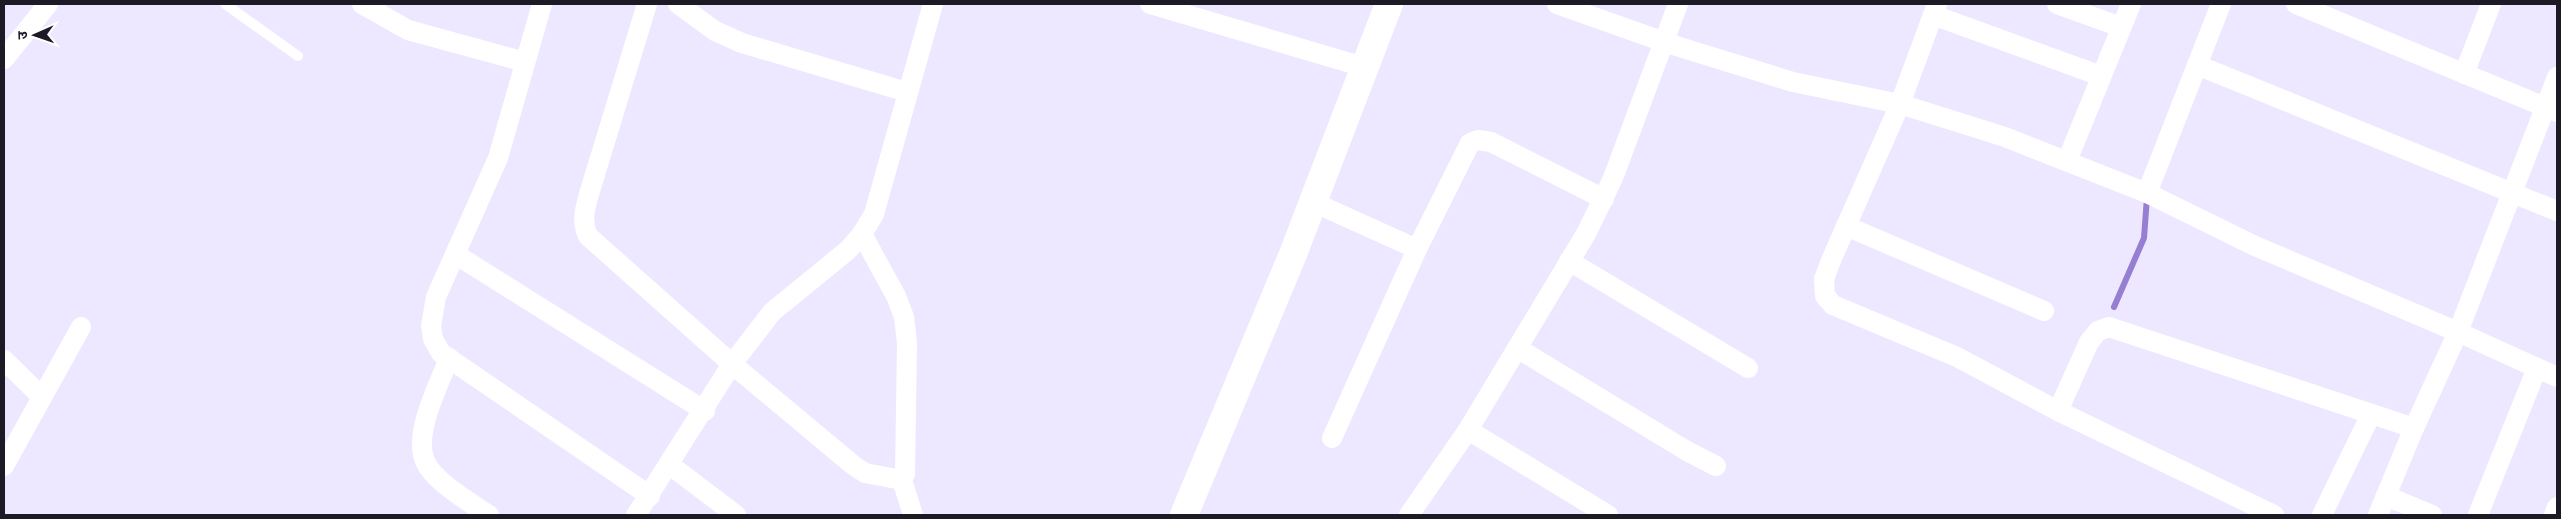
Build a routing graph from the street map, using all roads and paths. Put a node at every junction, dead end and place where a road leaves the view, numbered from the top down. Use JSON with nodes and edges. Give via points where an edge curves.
{"nodes":[{"id":1,"x":48,"y":4,"type":"edge"},
{"id":2,"x":225,"y":4,"type":"edge"},
{"id":3,"x":362,"y":4,"type":"edge"},
{"id":4,"x":542,"y":4,"type":"edge"},
{"id":5,"x":647,"y":4,"type":"edge"},
{"id":6,"x":678,"y":4,"type":"edge"},
{"id":7,"x":933,"y":4,"type":"edge"},
{"id":8,"x":1150,"y":4,"type":"edge"},
{"id":9,"x":1390,"y":4,"type":"edge"},
{"id":10,"x":1557,"y":4,"type":"edge"},
{"id":11,"x":1678,"y":4,"type":"edge"},
{"id":12,"x":2057,"y":4,"type":"edge"},
{"id":13,"x":2131,"y":4,"type":"edge"},
{"id":14,"x":2220,"y":4,"type":"edge"},
{"id":15,"x":2296,"y":4,"type":"edge"},
{"id":16,"x":2491,"y":4,"type":"edge"},
{"id":17,"x":1935,"y":9,"type":"edge"},
{"id":18,"x":2121,"y":27,"type":"junction"},
{"id":19,"x":1663,"y":42,"type":"junction"},
{"id":20,"x":298,"y":56,"type":"dead end"},
{"id":21,"x":4,"y":59,"type":"edge"},
{"id":22,"x":525,"y":62,"type":"junction"},
{"id":23,"x":2196,"y":65,"type":"junction"},
{"id":24,"x":1364,"y":67,"type":"junction"},
{"id":25,"x":2464,"y":74,"type":"junction"},
{"id":26,"x":2101,"y":76,"type":"junction"},
{"id":27,"x":2557,"y":77,"type":"edge"},
{"id":28,"x":907,"y":92,"type":"junction"},
{"id":29,"x":1900,"y":104,"type":"junction"},
{"id":30,"x":2551,"y":110,"type":"edge"},
{"id":31,"x":2067,"y":161,"type":"junction"},
{"id":32,"x":2147,"y":193,"type":"junction"},
{"id":33,"x":2512,"y":193,"type":"junction"},
{"id":34,"x":1604,"y":198,"type":"junction"},
{"id":35,"x":1313,"y":202,"type":"junction"},
{"id":36,"x":2557,"y":211,"type":"edge"},
{"id":37,"x":1846,"y":226,"type":"junction"},
{"id":38,"x":862,"y":234,"type":"junction"},
{"id":39,"x":1416,"y":249,"type":"junction"},
{"id":40,"x":455,"y":254,"type":"junction"},
{"id":41,"x":1569,"y":261,"type":"junction"},
{"id":42,"x":2044,"y":311,"type":"dead end"},
{"id":43,"x":81,"y":327,"type":"dead end"},
{"id":44,"x":2458,"y":332,"type":"junction"},
{"id":45,"x":1517,"y":348,"type":"junction"},
{"id":46,"x":449,"y":358,"type":"junction"},
{"id":47,"x":4,"y":360,"type":"edge"},
{"id":48,"x":732,"y":364,"type":"junction"},
{"id":49,"x":1748,"y":368,"type":"dead end"},
{"id":50,"x":2537,"y":368,"type":"junction"},
{"id":51,"x":2557,"y":377,"type":"edge"},
{"id":52,"x":42,"y":397,"type":"junction"},
{"id":53,"x":704,"y":411,"type":"junction"},
{"id":54,"x":2058,"y":411,"type":"junction"},
{"id":55,"x":2371,"y":414,"type":"junction"},
{"id":56,"x":2414,"y":428,"type":"junction"},
{"id":57,"x":1468,"y":430,"type":"junction"},
{"id":58,"x":1332,"y":438,"type":"dead end"},
{"id":59,"x":670,"y":465,"type":"junction"},
{"id":60,"x":4,"y":466,"type":"edge"},
{"id":61,"x":1716,"y":466,"type":"dead end"},
{"id":62,"x":902,"y":480,"type":"junction"},
{"id":63,"x":650,"y":496,"type":"junction"},
{"id":64,"x":2386,"y":496,"type":"junction"},
{"id":65,"x":2557,"y":507,"type":"edge"},
{"id":66,"x":733,"y":514,"type":"edge"},
{"id":67,"x":488,"y":515,"type":"edge"},
{"id":68,"x":636,"y":515,"type":"edge"},
{"id":69,"x":913,"y":515,"type":"edge"},
{"id":70,"x":1184,"y":515,"type":"edge"},
{"id":71,"x":1409,"y":515,"type":"edge"},
{"id":72,"x":1608,"y":515,"type":"edge"},
{"id":73,"x":2274,"y":515,"type":"edge"},
{"id":74,"x":2322,"y":515,"type":"edge"},
{"id":75,"x":2378,"y":515,"type":"edge"},
{"id":76,"x":2432,"y":515,"type":"edge"},
{"id":77,"x":2478,"y":515,"type":"edge"},
{"id":78,"x":2554,"y":515,"type":"edge"}],
"edges":[{"from":1,"to":21,"type":"street"},
{"from":2,"to":20,"type":"lane"},
{"from":3,"to":22,"type":"street","via":[[408,30]]},
{"from":4,"to":22,"type":"street"},
{"from":5,"to":48,"type":"street","via":[[589,194],[584,228],[588,236]]},
{"from":6,"to":28,"type":"street","via":[[715,31],[742,43]]},
{"from":7,"to":28,"type":"street"},
{"from":8,"to":24,"type":"street"},
{"from":9,"to":24,"type":"street"},
{"from":10,"to":19,"type":"street"},
{"from":11,"to":19,"type":"street"},
{"from":12,"to":18,"type":"street"},
{"from":13,"to":18,"type":"street"},
{"from":14,"to":23,"type":"street"},
{"from":15,"to":25,"type":"street"},
{"from":16,"to":25,"type":"street"},
{"from":17,"to":26,"type":"street"},
{"from":17,"to":29,"type":"street"},
{"from":18,"to":26,"type":"street"},
{"from":19,"to":29,"type":"street","via":[[1794,82]]},
{"from":19,"to":34,"type":"street"},
{"from":22,"to":40,"type":"street","via":[[498,158]]},
{"from":23,"to":32,"type":"street"},
{"from":23,"to":33,"type":"street"},
{"from":24,"to":35,"type":"street"},
{"from":25,"to":30,"type":"street"},
{"from":26,"to":31,"type":"street"},
{"from":27,"to":30,"type":"street"},
{"from":28,"to":38,"type":"street","via":[[874,214]]},
{"from":29,"to":31,"type":"street","via":[[2005,137]]},
{"from":29,"to":37,"type":"street"},
{"from":30,"to":33,"type":"street"},
{"from":31,"to":32,"type":"street"},
{"from":32,"to":44,"type":"street","via":[[2255,246]]},
{"from":33,"to":36,"type":"street"},
{"from":33,"to":44,"type":"street"},
{"from":34,"to":39,"type":"street","via":[[1491,142],[1478,140],[1470,144],[1462,156]]},
{"from":34,"to":41,"type":"street"},
{"from":35,"to":39,"type":"street"},
{"from":35,"to":70,"type":"street"},
{"from":37,"to":42,"type":"street"},
{"from":37,"to":54,"type":"street","via":[[1824,279],[1824,296],[1833,304],[1957,357]]},
{"from":38,"to":48,"type":"street","via":[[848,250],[772,312]]},
{"from":38,"to":62,"type":"street","via":[[904,317],[908,343],[905,474]]},
{"from":39,"to":58,"type":"street"},
{"from":40,"to":46,"type":"street","via":[[436,297],[431,326],[433,339],[441,353]]},
{"from":40,"to":53,"type":"street"},
{"from":41,"to":45,"type":"street"},
{"from":41,"to":49,"type":"street"},
{"from":43,"to":52,"type":"street"},
{"from":44,"to":50,"type":"street"},
{"from":44,"to":56,"type":"street"},
{"from":45,"to":57,"type":"street"},
{"from":45,"to":61,"type":"street","via":[[1687,452]]},
{"from":46,"to":63,"type":"street"},
{"from":46,"to":67,"type":"street","via":[[423,430],[421,447],[425,462],[446,486]]},
{"from":47,"to":52,"type":"street"},
{"from":48,"to":53,"type":"street"},
{"from":48,"to":62,"type":"street","via":[[865,473]]},
{"from":50,"to":51,"type":"street"},
{"from":50,"to":77,"type":"street"},
{"from":52,"to":60,"type":"street"},
{"from":53,"to":59,"type":"street"},
{"from":54,"to":55,"type":"street","via":[[2089,342],[2098,331],[2109,327]]},
{"from":54,"to":73,"type":"street"},
{"from":55,"to":56,"type":"street"},
{"from":55,"to":74,"type":"street"},
{"from":56,"to":64,"type":"street"},
{"from":57,"to":71,"type":"street"},
{"from":57,"to":72,"type":"street"},
{"from":59,"to":63,"type":"street"},
{"from":59,"to":66,"type":"street"},
{"from":62,"to":69,"type":"street"},
{"from":63,"to":68,"type":"street"},
{"from":64,"to":75,"type":"street"},
{"from":64,"to":76,"type":"street"},
{"from":65,"to":78,"type":"street"}]}
